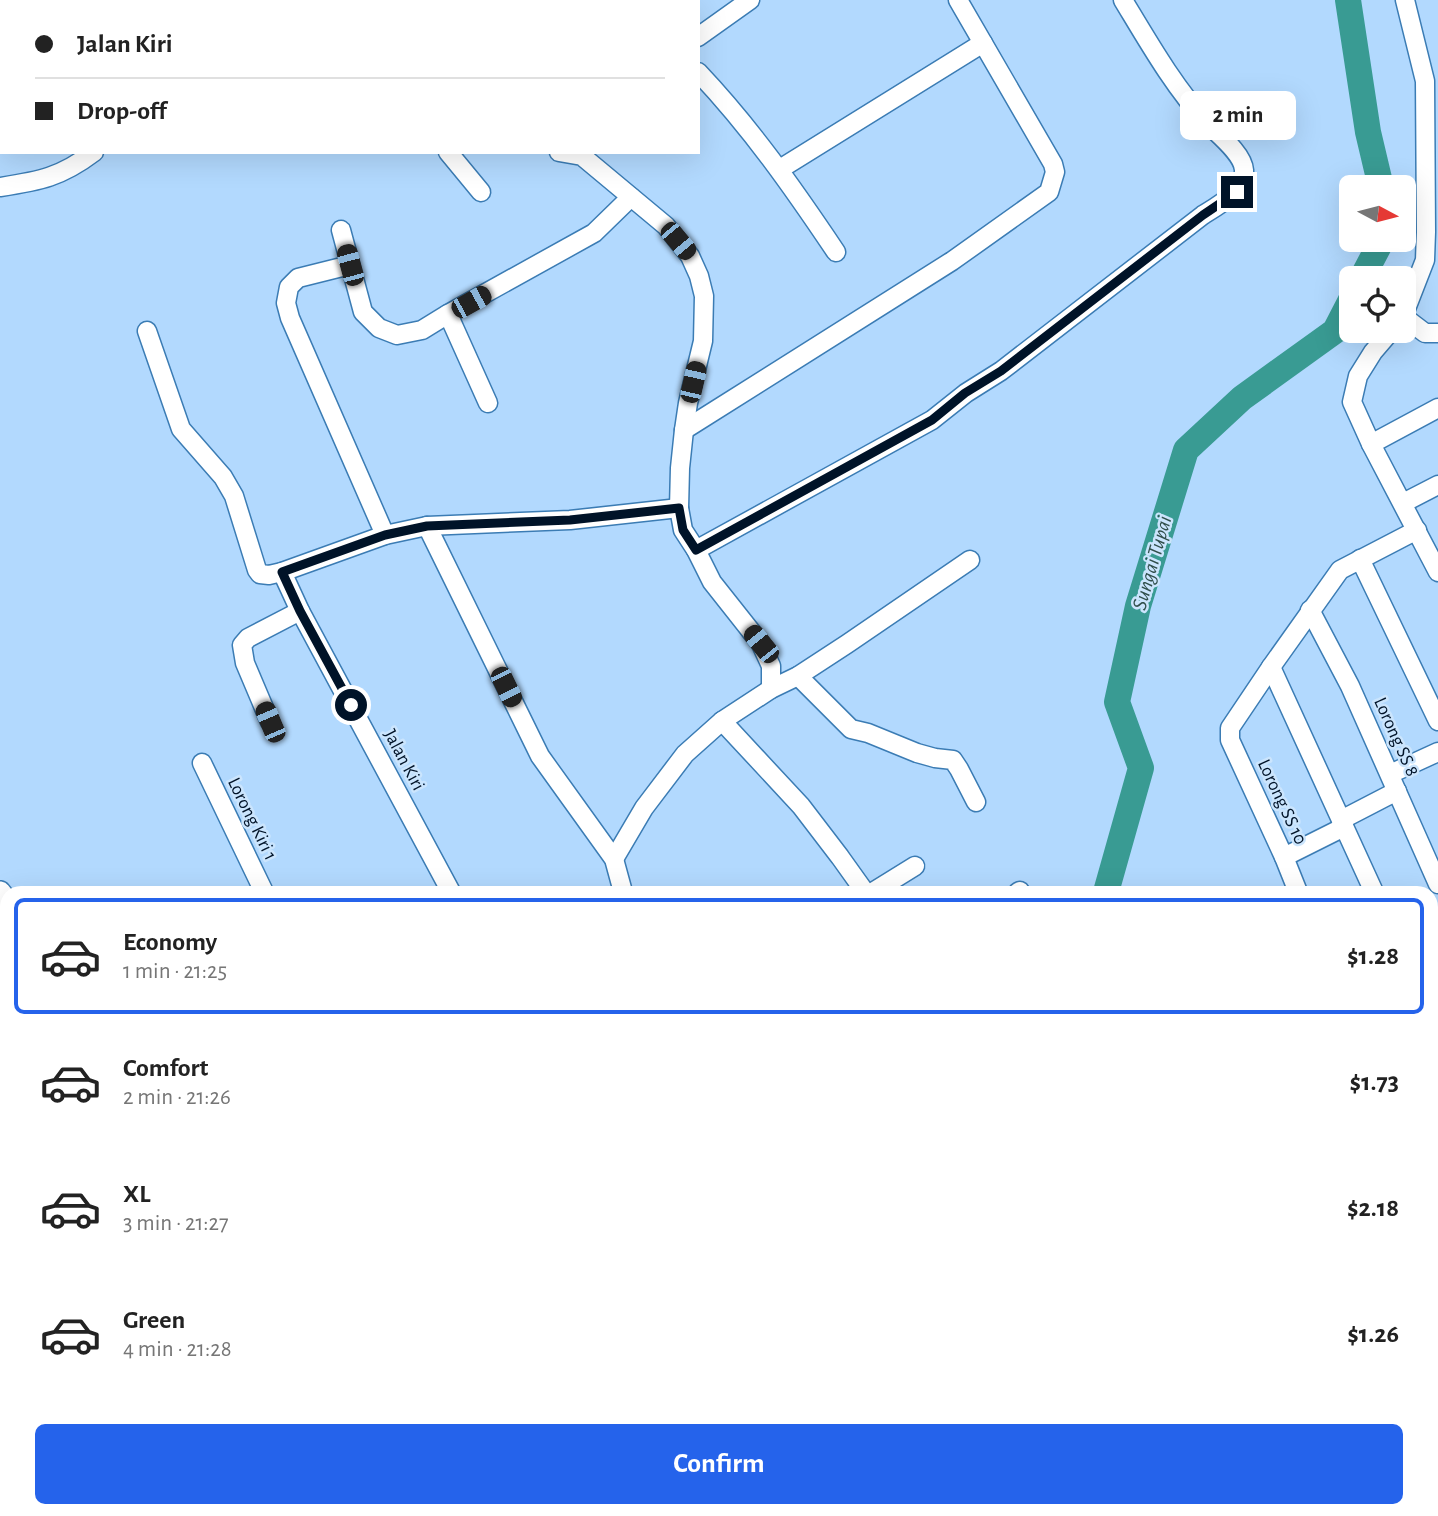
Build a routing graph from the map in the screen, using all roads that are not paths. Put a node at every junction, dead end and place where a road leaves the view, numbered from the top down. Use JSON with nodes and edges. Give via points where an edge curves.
{"nodes":[{"id":1,"x":750,"y":0,"type":"edge"},
{"id":2,"x":958,"y":0,"type":"edge"},
{"id":3,"x":1123,"y":0,"type":"edge"},
{"id":4,"x":1405,"y":0,"type":"edge"},
{"id":5,"x":700,"y":36,"type":"edge"},
{"id":6,"x":983,"y":43,"type":"junction"},
{"id":7,"x":700,"y":74,"type":"edge"},
{"id":8,"x":1432,"y":80,"type":"edge"},
{"id":9,"x":91,"y":154,"type":"edge"},
{"id":10,"x":450,"y":154,"type":"edge"},
{"id":11,"x":570,"y":154,"type":"edge"},
{"id":12,"x":780,"y":169,"type":"junction"},
{"id":13,"x":0,"y":187,"type":"edge"},
{"id":14,"x":481,"y":192,"type":"dead end"},
{"id":15,"x":631,"y":197,"type":"junction"},
{"id":16,"x":341,"y":230,"type":"dead end"},
{"id":17,"x":836,"y":252,"type":"dead end"},
{"id":18,"x":1431,"y":256,"type":"edge"},
{"id":19,"x":350,"y":265,"type":"junction"},
{"id":20,"x":1416,"y":289,"type":"edge"},
{"id":21,"x":448,"y":314,"type":"junction"},
{"id":22,"x":1416,"y":326,"type":"edge"},
{"id":23,"x":147,"y":331,"type":"dead end"},
{"id":24,"x":1438,"y":333,"type":"edge"},
{"id":25,"x":1381,"y":343,"type":"edge"},
{"id":26,"x":488,"y":403,"type":"dead end"},
{"id":27,"x":1438,"y":408,"type":"edge"},
{"id":28,"x":684,"y":430,"type":"junction"},
{"id":29,"x":1371,"y":444,"type":"junction"},
{"id":30,"x":1438,"y":485,"type":"edge"},
{"id":31,"x":1402,"y":503,"type":"junction"},
{"id":32,"x":679,"y":508,"type":"junction"},
{"id":33,"x":427,"y":526,"type":"junction"},
{"id":34,"x":1417,"y":530,"type":"junction"},
{"id":35,"x":385,"y":535,"type":"junction"},
{"id":36,"x":696,"y":550,"type":"junction"},
{"id":37,"x":1360,"y":559,"type":"junction"},
{"id":38,"x":970,"y":560,"type":"dead end"},
{"id":39,"x":282,"y":572,"type":"junction"},
{"id":40,"x":1438,"y":572,"type":"edge"},
{"id":41,"x":1310,"y":610,"type":"junction"},
{"id":42,"x":300,"y":611,"type":"junction"},
{"id":43,"x":1271,"y":667,"type":"junction"},
{"id":44,"x":798,"y":676,"type":"junction"},
{"id":45,"x":771,"y":689,"type":"junction"},
{"id":46,"x":722,"y":721,"type":"junction"},
{"id":47,"x":1438,"y":721,"type":"edge"},
{"id":48,"x":270,"y":722,"type":"dead end"},
{"id":49,"x":1438,"y":752,"type":"edge"},
{"id":50,"x":202,"y":763,"type":"dead end"},
{"id":51,"x":1393,"y":783,"type":"junction"},
{"id":52,"x":976,"y":802,"type":"dead end"},
{"id":53,"x":1342,"y":823,"type":"junction"},
{"id":54,"x":1284,"y":857,"type":"junction"},
{"id":55,"x":614,"y":859,"type":"junction"},
{"id":56,"x":915,"y":866,"type":"dead end"},
{"id":57,"x":1438,"y":884,"type":"edge"},
{"id":58,"x":261,"y":886,"type":"edge"},
{"id":59,"x":448,"y":886,"type":"edge"},
{"id":60,"x":621,"y":886,"type":"edge"},
{"id":61,"x":861,"y":886,"type":"edge"},
{"id":62,"x":883,"y":886,"type":"edge"},
{"id":63,"x":1296,"y":886,"type":"edge"},
{"id":64,"x":1371,"y":886,"type":"edge"}],
"edges":[{"from":1,"to":5,"type":"street"},
{"from":2,"to":6,"type":"street"},
{"from":3,"to":36,"type":"street","via":[[1160,63],[1197,112],[1241,158],[1244,172],[1237,192],[932,420]]},
{"from":4,"to":8,"type":"street"},
{"from":6,"to":12,"type":"street"},
{"from":6,"to":28,"type":"street","via":[[1053,164],[1049,192],[952,261]]},
{"from":7,"to":12,"type":"street"},
{"from":8,"to":18,"type":"street","via":[[1426,232]]},
{"from":9,"to":13,"type":"street","via":[[52,177]]},
{"from":10,"to":14,"type":"street"},
{"from":11,"to":15,"type":"street","via":[[582,156]]},
{"from":12,"to":17,"type":"street"},
{"from":15,"to":21,"type":"street","via":[[594,233]]},
{"from":15,"to":28,"type":"street","via":[[666,226],[690,256],[704,296],[703,341]]},
{"from":16,"to":19,"type":"street"},
{"from":18,"to":20,"type":"street"},
{"from":19,"to":21,"type":"street","via":[[363,312],[379,328],[397,335],[422,330]]},
{"from":19,"to":35,"type":"street","via":[[298,278],[289,287],[286,303]]},
{"from":21,"to":26,"type":"street"},
{"from":22,"to":24,"type":"street","via":[[1425,333]]},
{"from":23,"to":39,"type":"street","via":[[181,429],[234,496],[257,569],[260,574]]},
{"from":25,"to":29,"type":"street","via":[[1358,376],[1352,402]]},
{"from":27,"to":29,"type":"street"},
{"from":28,"to":32,"type":"street"},
{"from":29,"to":31,"type":"street"},
{"from":30,"to":31,"type":"street"},
{"from":31,"to":34,"type":"street"},
{"from":32,"to":33,"type":"street","via":[[570,520]]},
{"from":32,"to":36,"type":"street","via":[[683,530]]},
{"from":33,"to":35,"type":"street"},
{"from":33,"to":55,"type":"street","via":[[540,756]]},
{"from":34,"to":37,"type":"street"},
{"from":34,"to":40,"type":"street"},
{"from":35,"to":39,"type":"street"},
{"from":36,"to":45,"type":"street","via":[[712,582],[761,644],[771,666]]},
{"from":37,"to":41,"type":"street","via":[[1340,570]]},
{"from":37,"to":47,"type":"street"},
{"from":38,"to":44,"type":"street"},
{"from":39,"to":42,"type":"street","name":"Jalan Kiri"},
{"from":41,"to":43,"type":"street"},
{"from":41,"to":51,"type":"street","name":"Lorong SS 8"},
{"from":42,"to":48,"type":"street","via":[[242,645]]},
{"from":42,"to":59,"type":"street","name":"Jalan Kiri"},
{"from":43,"to":53,"type":"street"},
{"from":43,"to":54,"type":"street","name":"Lorong SS 10","via":[[1230,728],[1230,740]]},
{"from":44,"to":45,"type":"street"},
{"from":44,"to":52,"type":"street","via":[[851,729],[917,753],[953,760]]},
{"from":45,"to":46,"type":"street"},
{"from":46,"to":55,"type":"street","via":[[685,754],[644,808]]},
{"from":46,"to":61,"type":"street","via":[[801,806]]},
{"from":49,"to":51,"type":"street"},
{"from":50,"to":58,"type":"street","name":"Lorong Kiri 1"},
{"from":51,"to":53,"type":"street"},
{"from":51,"to":57,"type":"street","name":"Lorong SS 8"},
{"from":53,"to":54,"type":"street"},
{"from":53,"to":64,"type":"street"},
{"from":54,"to":63,"type":"street","name":"Lorong SS 10"},
{"from":55,"to":60,"type":"street"},
{"from":56,"to":62,"type":"street"}]}
